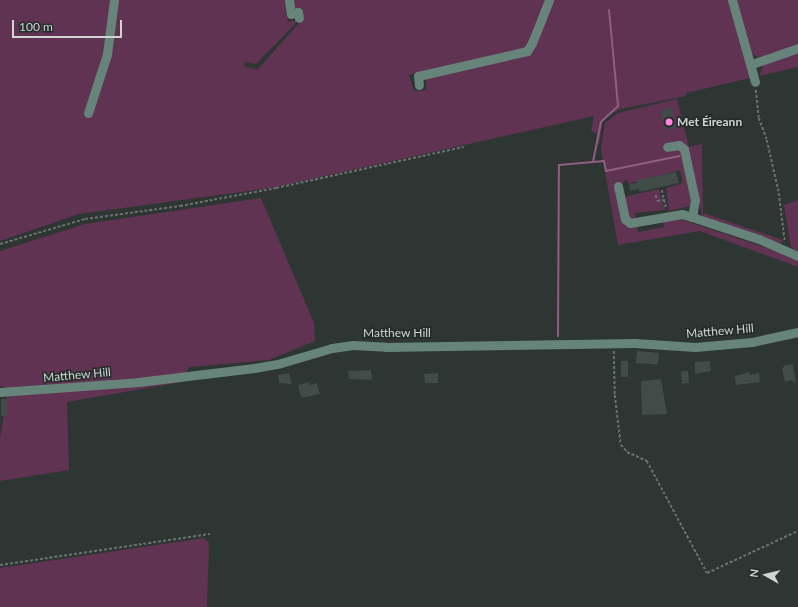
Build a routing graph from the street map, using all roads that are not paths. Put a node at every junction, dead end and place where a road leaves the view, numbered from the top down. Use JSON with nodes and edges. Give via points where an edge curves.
{"nodes":[{"id":1,"x":114,"y":0,"type":"edge"},
{"id":2,"x":289,"y":0,"type":"edge"},
{"id":3,"x":549,"y":0,"type":"edge"},
{"id":4,"x":732,"y":0,"type":"edge"},
{"id":5,"x":299,"y":18,"type":"dead end"},
{"id":6,"x":798,"y":48,"type":"edge"},
{"id":7,"x":752,"y":64,"type":"junction"},
{"id":8,"x":755,"y":82,"type":"road end"},
{"id":9,"x":419,"y":85,"type":"dead end"},
{"id":10,"x":88,"y":113,"type":"dead end"},
{"id":11,"x":667,"y":147,"type":"dead end"},
{"id":12,"x":622,"y":190,"type":"dead end"},
{"id":13,"x":692,"y":217,"type":"junction"},
{"id":14,"x":798,"y":256,"type":"edge"},
{"id":15,"x":798,"y":332,"type":"edge"},
{"id":16,"x":0,"y":392,"type":"edge"}],
"edges":[{"from":1,"to":10,"type":"street","via":[[107,54]]},
{"from":2,"to":5,"type":"street","via":[[291,14],[298,12]]},
{"from":3,"to":9,"type":"street","via":[[527,51],[418,76]]},
{"from":4,"to":7,"type":"street"},
{"from":6,"to":7,"type":"street"},
{"from":7,"to":8,"type":"street"},
{"from":11,"to":13,"type":"street","via":[[679,145],[684,149],[695,200]]},
{"from":12,"to":13,"type":"street","via":[[627,222],[682,214]]},
{"from":13,"to":14,"type":"street","via":[[784,245]]},
{"from":15,"to":16,"type":"street","name":"Matthew Hill","via":[[752,342],[695,346],[353,345],[332,348],[281,364],[254,368],[138,382]]}]}
